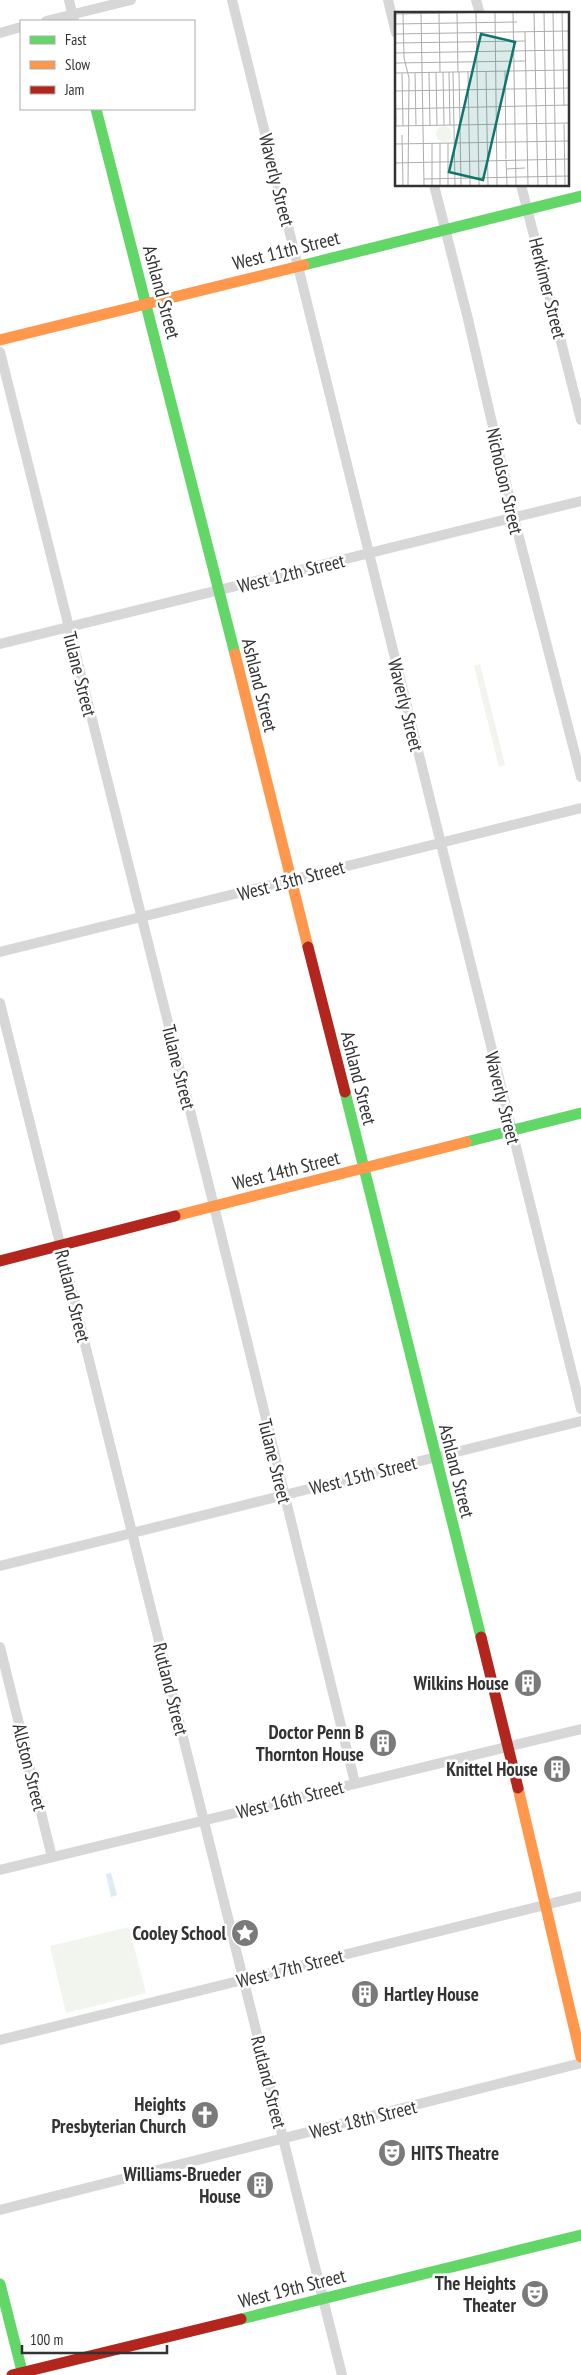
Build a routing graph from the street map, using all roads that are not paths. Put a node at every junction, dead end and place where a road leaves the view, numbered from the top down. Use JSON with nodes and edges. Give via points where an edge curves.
{"nodes":[{"id":1,"x":69,"y":0,"type":"edge"},
{"id":2,"x":131,"y":0,"type":"edge"},
{"id":3,"x":232,"y":0,"type":"edge"},
{"id":4,"x":388,"y":0,"type":"edge"},
{"id":5,"x":74,"y":18,"type":"edge"},
{"id":6,"x":55,"y":20,"type":"edge"},
{"id":7,"x":20,"y":28,"type":"edge"},
{"id":8,"x":395,"y":29,"type":"edge"},
{"id":9,"x":0,"y":33,"type":"edge"},
{"id":10,"x":96,"y":110,"type":"edge"},
{"id":11,"x":434,"y":186,"type":"edge"},
{"id":12,"x":521,"y":186,"type":"edge"},
{"id":13,"x":581,"y":196,"type":"edge"},
{"id":14,"x":527,"y":210,"type":"junction"},
{"id":15,"x":445,"y":230,"type":"junction"},
{"id":16,"x":298,"y":265,"type":"junction"},
{"id":17,"x":147,"y":303,"type":"junction"},
{"id":18,"x":0,"y":340,"type":"edge"},
{"id":19,"x":0,"y":352,"type":"edge"},
{"id":20,"x":581,"y":420,"type":"edge"},
{"id":21,"x":581,"y":501,"type":"edge"},
{"id":22,"x":514,"y":518,"type":"junction"},
{"id":23,"x":368,"y":554,"type":"junction"},
{"id":24,"x":219,"y":591,"type":"junction"},
{"id":25,"x":69,"y":628,"type":"junction"},
{"id":26,"x":0,"y":644,"type":"edge"},
{"id":27,"x":581,"y":777,"type":"edge"},
{"id":28,"x":581,"y":808,"type":"edge"},
{"id":29,"x":439,"y":842,"type":"junction"},
{"id":30,"x":292,"y":880,"type":"junction"},
{"id":31,"x":141,"y":917,"type":"junction"},
{"id":32,"x":0,"y":952,"type":"edge"},
{"id":33,"x":0,"y":1003,"type":"edge"},
{"id":34,"x":581,"y":1114,"type":"edge"},
{"id":35,"x":512,"y":1131,"type":"junction"},
{"id":36,"x":363,"y":1169,"type":"junction"},
{"id":37,"x":214,"y":1206,"type":"junction"},
{"id":38,"x":60,"y":1245,"type":"junction"},
{"id":39,"x":0,"y":1261,"type":"edge"},
{"id":40,"x":581,"y":1409,"type":"edge"},
{"id":41,"x":581,"y":1421,"type":"edge"},
{"id":42,"x":436,"y":1457,"type":"junction"},
{"id":43,"x":284,"y":1495,"type":"junction"},
{"id":44,"x":132,"y":1533,"type":"junction"},
{"id":45,"x":0,"y":1566,"type":"edge"},
{"id":46,"x":0,"y":1648,"type":"edge"},
{"id":47,"x":581,"y":1729,"type":"edge"},
{"id":48,"x":507,"y":1747,"type":"junction"},
{"id":49,"x":356,"y":1783,"type":"junction"},
{"id":50,"x":204,"y":1820,"type":"junction"},
{"id":51,"x":52,"y":1858,"type":"junction"},
{"id":52,"x":0,"y":1870,"type":"edge"},
{"id":53,"x":581,"y":1896,"type":"edge"},
{"id":54,"x":546,"y":1905,"type":"junction"},
{"id":55,"x":243,"y":1979,"type":"junction"},
{"id":56,"x":0,"y":2040,"type":"edge"},
{"id":57,"x":581,"y":2057,"type":"edge"},
{"id":58,"x":581,"y":2063,"type":"edge"},
{"id":59,"x":283,"y":2140,"type":"junction"},
{"id":60,"x":0,"y":2210,"type":"edge"},
{"id":61,"x":581,"y":2235,"type":"edge"},
{"id":62,"x":0,"y":2284,"type":"edge"},
{"id":63,"x":322,"y":2298,"type":"junction"},
{"id":64,"x":19,"y":2374,"type":"edge"},
{"id":65,"x":342,"y":2375,"type":"edge"}],
"edges":[{"from":1,"to":5,"type":"street"},
{"from":2,"to":5,"type":"street"},
{"from":3,"to":16,"type":"street","name":"Waverly Street"},
{"from":4,"to":8,"type":"street"},
{"from":5,"to":6,"type":"street"},
{"from":7,"to":9,"type":"street"},
{"from":10,"to":17,"type":"street","name":"Ashland Street"},
{"from":11,"to":15,"type":"street","name":"Nicholson Street"},
{"from":12,"to":14,"type":"street","name":"Herkimer Street"},
{"from":13,"to":14,"type":"street","name":"West 11th Street"},
{"from":14,"to":15,"type":"street","name":"West 11th Street"},
{"from":14,"to":20,"type":"street","name":"Herkimer Street"},
{"from":15,"to":16,"type":"street","name":"West 11th Street"},
{"from":15,"to":22,"type":"street","name":"Nicholson Street"},
{"from":16,"to":17,"type":"street","name":"West 11th Street"},
{"from":16,"to":23,"type":"street","name":"Waverly Street"},
{"from":17,"to":18,"type":"street","name":"West 11th Street"},
{"from":17,"to":24,"type":"street","name":"Ashland Street"},
{"from":19,"to":25,"type":"street","name":"Tulane Street"},
{"from":21,"to":22,"type":"street","name":"West 12th Street"},
{"from":22,"to":23,"type":"street","name":"West 12th Street"},
{"from":22,"to":27,"type":"street","name":"Nicholson Street"},
{"from":23,"to":24,"type":"street","name":"West 12th Street"},
{"from":23,"to":29,"type":"street","name":"Waverly Street"},
{"from":24,"to":25,"type":"street","name":"West 12th Street"},
{"from":24,"to":30,"type":"street","name":"Ashland Street"},
{"from":25,"to":26,"type":"street","name":"West 12th Street"},
{"from":25,"to":31,"type":"street","name":"Tulane Street"},
{"from":28,"to":29,"type":"street","name":"West 13th Street"},
{"from":29,"to":30,"type":"street","name":"West 13th Street"},
{"from":29,"to":35,"type":"street","name":"Waverly Street"},
{"from":30,"to":31,"type":"street","name":"West 13th Street"},
{"from":30,"to":36,"type":"street","name":"Ashland Street"},
{"from":31,"to":32,"type":"street","name":"West 13th Street"},
{"from":31,"to":37,"type":"street","name":"Tulane Street"},
{"from":33,"to":38,"type":"street","name":"Rutland Street"},
{"from":34,"to":35,"type":"street","name":"West 14th Street"},
{"from":35,"to":36,"type":"street","name":"West 14th Street"},
{"from":35,"to":40,"type":"street","name":"Waverly Street"},
{"from":36,"to":37,"type":"street","name":"West 14th Street"},
{"from":36,"to":42,"type":"street","name":"Ashland Street"},
{"from":37,"to":38,"type":"street","name":"West 14th Street"},
{"from":37,"to":43,"type":"street","name":"Tulane Street"},
{"from":38,"to":39,"type":"street","name":"West 14th Street"},
{"from":38,"to":44,"type":"street","name":"Rutland Street"},
{"from":41,"to":42,"type":"street","name":"West 15th Street"},
{"from":42,"to":43,"type":"street","name":"West 15th Street"},
{"from":42,"to":48,"type":"street","name":"Ashland Street"},
{"from":43,"to":44,"type":"street","name":"West 15th Street"},
{"from":43,"to":49,"type":"street","name":"Tulane Street"},
{"from":44,"to":45,"type":"street","name":"West 15th Street"},
{"from":44,"to":50,"type":"street","name":"Rutland Street"},
{"from":46,"to":51,"type":"street","name":"Allston Street"},
{"from":47,"to":48,"type":"street","name":"West 16th Street"},
{"from":48,"to":49,"type":"street","name":"West 16th Street"},
{"from":48,"to":54,"type":"street","name":"Ashland Street"},
{"from":49,"to":50,"type":"street","name":"West 16th Street"},
{"from":50,"to":51,"type":"street","name":"West 16th Street"},
{"from":50,"to":55,"type":"street","name":"Rutland Street"},
{"from":51,"to":52,"type":"street","name":"West 16th Street"},
{"from":53,"to":54,"type":"street","name":"West 17th Street"},
{"from":54,"to":55,"type":"street","name":"West 17th Street"},
{"from":54,"to":57,"type":"street","name":"Ashland Street"},
{"from":55,"to":56,"type":"street","name":"West 17th Street"},
{"from":55,"to":59,"type":"street","name":"Rutland Street"},
{"from":58,"to":59,"type":"street","name":"West 18th Street"},
{"from":59,"to":60,"type":"street","name":"West 18th Street"},
{"from":59,"to":63,"type":"street","name":"Rutland Street"},
{"from":61,"to":63,"type":"street","name":"West 19th Street"},
{"from":62,"to":64,"type":"street"},
{"from":63,"to":64,"type":"street","name":"West 19th Street"},
{"from":63,"to":65,"type":"street","name":"Rutland Street"}]}
